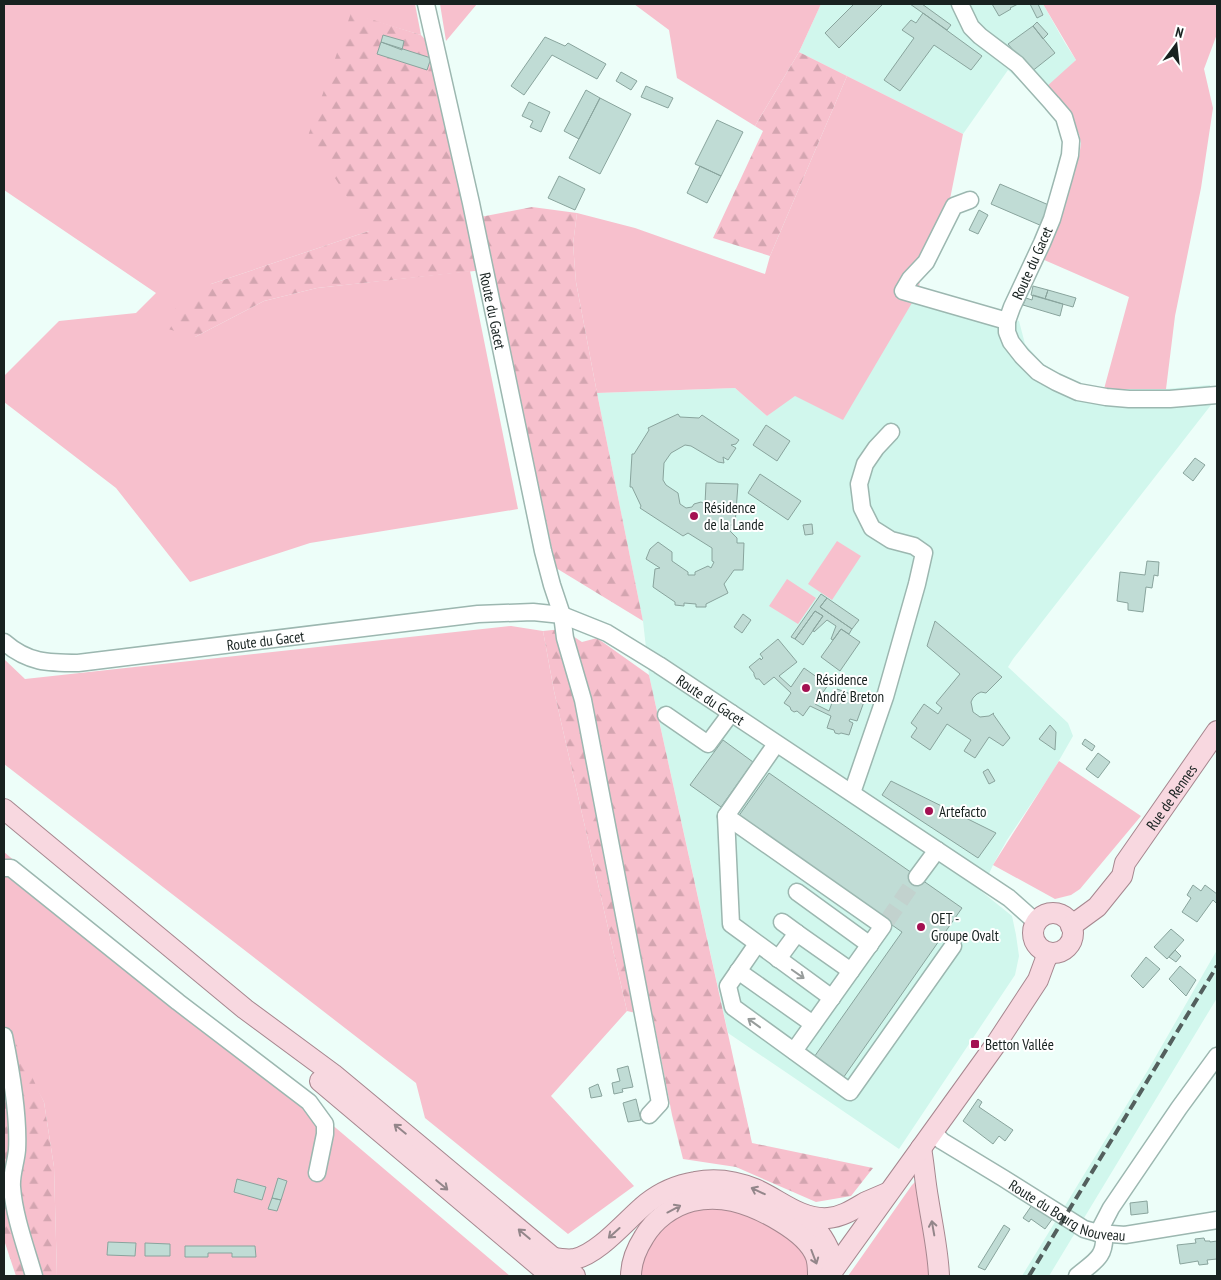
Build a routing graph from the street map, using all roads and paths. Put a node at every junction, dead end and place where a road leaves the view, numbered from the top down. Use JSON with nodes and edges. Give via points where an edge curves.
{"nodes":[{"id":1,"x":426,"y":4,"type":"edge"},
{"id":2,"x":960,"y":4,"type":"edge"},
{"id":3,"x":970,"y":200,"type":"dead end"},
{"id":4,"x":1008,"y":321,"type":"junction"},
{"id":5,"x":1217,"y":395,"type":"edge"},
{"id":6,"x":891,"y":432,"type":"dead end"},
{"id":7,"x":562,"y":615,"type":"junction"},
{"id":8,"x":4,"y":642,"type":"edge"},
{"id":9,"x":731,"y":713,"type":"junction"},
{"id":10,"x":666,"y":715,"type":"dead end"},
{"id":11,"x":1217,"y":731,"type":"edge"},
{"id":12,"x":776,"y":744,"type":"junction"},
{"id":13,"x":852,"y":793,"type":"junction"},
{"id":14,"x":4,"y":809,"type":"edge"},
{"id":15,"x":726,"y":816,"type":"junction"},
{"id":16,"x":937,"y":850,"type":"junction"},
{"id":17,"x":4,"y":868,"type":"edge"},
{"id":18,"x":917,"y":877,"type":"tunnel mouth"},
{"id":19,"x":797,"y":892,"type":"dead end"},
{"id":20,"x":1040,"y":919,"type":"junction"},
{"id":21,"x":1068,"y":921,"type":"junction"},
{"id":22,"x":782,"y":922,"type":"dead end"},
{"id":23,"x":797,"y":933,"type":"junction"},
{"id":24,"x":757,"y":944,"type":"junction"},
{"id":25,"x":870,"y":945,"type":"junction"},
{"id":26,"x":953,"y":946,"type":"dead end"},
{"id":27,"x":1044,"y":950,"type":"junction"},
{"id":28,"x":778,"y":959,"type":"junction"},
{"id":29,"x":738,"y":971,"type":"junction"},
{"id":30,"x":851,"y":971,"type":"junction"},
{"id":31,"x":832,"y":998,"type":"junction"},
{"id":32,"x":813,"y":1024,"type":"junction"},
{"id":33,"x":4,"y":1036,"type":"edge"},
{"id":34,"x":794,"y":1051,"type":"junction"},
{"id":35,"x":1217,"y":1056,"type":"edge"},
{"id":36,"x":649,"y":1115,"type":"dead end"},
{"id":37,"x":932,"y":1132,"type":"junction"},
{"id":38,"x":921,"y":1148,"type":"junction"},
{"id":39,"x":317,"y":1173,"type":"dead end"},
{"id":40,"x":889,"y":1192,"type":"junction"},
{"id":41,"x":801,"y":1214,"type":"junction"},
{"id":42,"x":1217,"y":1220,"type":"edge"},
{"id":43,"x":1101,"y":1234,"type":"junction"},
{"id":44,"x":632,"y":1269,"type":"edge"},
{"id":45,"x":552,"y":1270,"type":"edge"},
{"id":46,"x":833,"y":1271,"type":"edge"},
{"id":47,"x":34,"y":1276,"type":"edge"},
{"id":48,"x":575,"y":1276,"type":"edge"},
{"id":49,"x":616,"y":1276,"type":"edge"},
{"id":50,"x":818,"y":1276,"type":"edge"},
{"id":51,"x":939,"y":1276,"type":"edge"},
{"id":52,"x":1077,"y":1276,"type":"edge"}],
"edges":[{"from":1,"to":7,"type":"street","name":"Route du Gacet","via":[[543,551]]},
{"from":2,"to":4,"type":"street","name":"Route du Gacet","via":[[980,36],[1017,64],[1052,102],[1064,117],[1071,141],[1052,219]]},
{"from":3,"to":4,"type":"street","via":[[954,206],[926,262],[903,291]]},
{"from":4,"to":5,"type":"street","via":[[1007,332],[1022,356],[1038,372],[1078,392],[1129,399]]},
{"from":6,"to":13,"type":"street","via":[[866,464],[860,484],[862,508],[872,528],[891,540],[914,546],[924,554],[885,697]]},
{"from":7,"to":8,"type":"street","name":"Route du Gacet","via":[[533,612],[478,614],[78,663],[51,663],[30,658]]},
{"from":7,"to":9,"type":"street","name":"Route du Gacet","via":[[607,633]]},
{"from":7,"to":36,"type":"street","via":[[565,638],[583,700],[660,1103]]},
{"from":9,"to":10,"type":"street","via":[[708,744]]},
{"from":9,"to":12,"type":"street","name":"Route du Gacet"},
{"from":11,"to":21,"type":"main road","name":"Rue de Rennes","via":[[1125,863],[1113,870]]},
{"from":12,"to":13,"type":"street","name":"Route du Gacet"},
{"from":12,"to":15,"type":"street"},
{"from":13,"to":16,"type":"street","name":"Route du Gacet"},
{"from":14,"to":45,"type":"main road","via":[[244,1009],[416,1142]]},
{"from":15,"to":24,"type":"street","via":[[731,924]]},
{"from":15,"to":25,"type":"street","via":[[885,924]]},
{"from":16,"to":18,"type":"street"},
{"from":16,"to":20,"type":"street","name":"Route du Gacet","via":[[1009,898],[1034,909]]},
{"from":17,"to":39,"type":"street","via":[[11,868],[309,1102],[325,1124]]},
{"from":19,"to":25,"type":"street"},
{"from":20,"to":21,"type":"main road","via":[[1054,913]]},
{"from":20,"to":27,"type":"main road","via":[[1033,928],[1033,935],[1035,942]]},
{"from":21,"to":27,"type":"main road","via":[[1073,932],[1068,946],[1057,953]]},
{"from":22,"to":23,"type":"street"},
{"from":23,"to":28,"type":"street"},
{"from":23,"to":30,"type":"street"},
{"from":24,"to":28,"type":"street"},
{"from":24,"to":29,"type":"street"},
{"from":25,"to":30,"type":"street"},
{"from":26,"to":34,"type":"street","via":[[850,1092]]},
{"from":27,"to":37,"type":"main road","via":[[1038,980]]},
{"from":28,"to":31,"type":"street","one_way":true},
{"from":29,"to":32,"type":"street"},
{"from":34,"to":29,"type":"street","one_way":true,"via":[[733,1007],[728,986]]},
{"from":30,"to":31,"type":"street"},
{"from":31,"to":32,"type":"street"},
{"from":32,"to":34,"type":"street"},
{"from":33,"to":47,"type":"street","via":[[17,1120],[12,1186],[16,1214]]},
{"from":35,"to":43,"type":"street","via":[[1111,1208]]},
{"from":37,"to":38,"type":"main road"},
{"from":37,"to":43,"type":"street","name":"Route du Bourg Nouveau","via":[[1084,1229]]},
{"from":38,"to":40,"type":"main road"},
{"from":51,"to":38,"type":"main road","one_way":true},
{"from":40,"to":41,"type":"main road","via":[[839,1216],[818,1218]]},
{"from":40,"to":46,"type":"main road"},
{"from":41,"to":45,"type":"main road","one_way":true,"via":[[755,1189],[723,1180],[680,1185],[648,1202],[591,1252],[574,1259],[562,1259]]},
{"from":41,"to":46,"type":"main road","via":[[816,1227],[826,1242]]},
{"from":42,"to":43,"type":"street","name":"Route du Bourg Nouveau","via":[[1125,1235]]},
{"from":43,"to":52,"type":"street","via":[[1104,1240],[1102,1253]]},
{"from":44,"to":49,"type":"main road"},
{"from":44,"to":50,"type":"main road","one_way":true,"via":[[647,1231],[665,1214],[691,1201],[719,1199],[752,1207],[788,1227],[810,1247],[816,1257]]},
{"from":45,"to":48,"type":"main road"}]}
